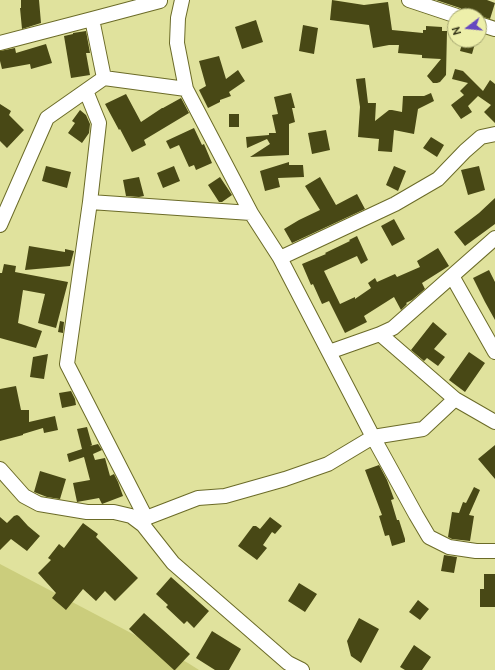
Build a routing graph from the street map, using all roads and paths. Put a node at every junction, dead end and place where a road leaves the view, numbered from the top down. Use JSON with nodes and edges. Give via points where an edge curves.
{"nodes":[{"id":1,"x":409,"y":0,"type":"edge"},
{"id":2,"x":159,"y":1,"type":"edge"},
{"id":3,"x":181,"y":3,"type":"edge"},
{"id":4,"x":447,"y":13,"type":"edge"},
{"id":5,"x":92,"y":19,"type":"junction"},
{"id":6,"x":0,"y":43,"type":"edge"},
{"id":7,"x":104,"y":78,"type":"junction"},
{"id":8,"x":186,"y":89,"type":"junction"},
{"id":9,"x":86,"y":91,"type":"junction"},
{"id":10,"x":495,"y":134,"type":"edge"},
{"id":11,"x":90,"y":202,"type":"junction"},
{"id":12,"x":251,"y":213,"type":"junction"},
{"id":13,"x":0,"y":225,"type":"edge"},
{"id":14,"x":495,"y":238,"type":"edge"},
{"id":15,"x":280,"y":258,"type":"junction"},
{"id":16,"x":452,"y":276,"type":"junction"},
{"id":17,"x":380,"y":334,"type":"junction"},
{"id":18,"x":329,"y":352,"type":"junction"},
{"id":19,"x":495,"y":352,"type":"edge"},
{"id":20,"x":455,"y":400,"type":"junction"},
{"id":21,"x":495,"y":422,"type":"edge"},
{"id":22,"x":374,"y":437,"type":"junction"},
{"id":23,"x":0,"y":469,"type":"edge"},
{"id":24,"x":144,"y":522,"type":"junction"},
{"id":25,"x":495,"y":551,"type":"edge"},
{"id":26,"x":302,"y":670,"type":"edge"}],
"edges":[{"from":1,"to":4,"type":"street"},
{"from":2,"to":3,"type":"street"},
{"from":2,"to":5,"type":"street"},
{"from":3,"to":8,"type":"street","via":[[177,43]]},
{"from":5,"to":6,"type":"street"},
{"from":5,"to":7,"type":"street"},
{"from":7,"to":8,"type":"street"},
{"from":7,"to":9,"type":"street"},
{"from":8,"to":12,"type":"street"},
{"from":9,"to":11,"type":"street","via":[[99,123]]},
{"from":9,"to":13,"type":"street","via":[[47,118]]},
{"from":10,"to":15,"type":"street","via":[[481,137],[438,179],[395,204]]},
{"from":11,"to":12,"type":"street"},
{"from":11,"to":24,"type":"street","via":[[67,364]]},
{"from":12,"to":15,"type":"street"},
{"from":14,"to":16,"type":"street"},
{"from":15,"to":18,"type":"street"},
{"from":16,"to":17,"type":"street","via":[[393,328]]},
{"from":16,"to":19,"type":"street"},
{"from":17,"to":18,"type":"street"},
{"from":17,"to":20,"type":"street"},
{"from":18,"to":22,"type":"street"},
{"from":20,"to":21,"type":"street"},
{"from":20,"to":22,"type":"street","via":[[423,429]]},
{"from":22,"to":24,"type":"street","via":[[328,464],[225,496],[198,498]]},
{"from":22,"to":25,"type":"street","via":[[429,537],[449,548]]},
{"from":23,"to":24,"type":"street","via":[[24,496],[39,504],[86,512],[114,512]]},
{"from":24,"to":26,"type":"street","via":[[173,563],[288,663]]}]}
